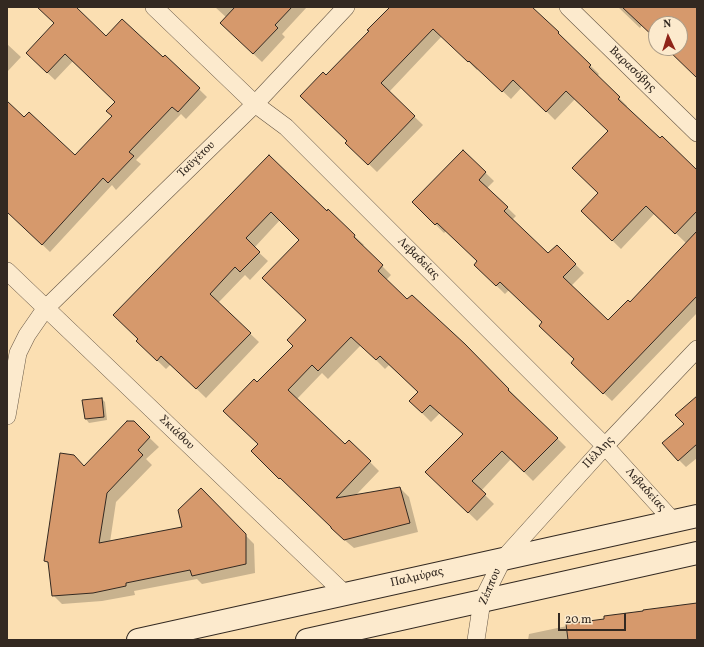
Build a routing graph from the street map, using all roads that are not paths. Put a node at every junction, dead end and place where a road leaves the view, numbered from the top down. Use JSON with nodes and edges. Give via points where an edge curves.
{"nodes":[{"id":1,"x":154,"y":7,"type":"edge"},
{"id":2,"x":346,"y":7,"type":"edge"},
{"id":3,"x":568,"y":7,"type":"edge"},
{"id":4,"x":255,"y":104,"type":"junction"},
{"id":5,"x":697,"y":133,"type":"edge"},
{"id":6,"x":7,"y":271,"type":"edge"},
{"id":7,"x":45,"y":309,"type":"junction"},
{"id":8,"x":697,"y":349,"type":"edge"},
{"id":9,"x":7,"y":416,"type":"edge"},
{"id":10,"x":605,"y":446,"type":"junction"},
{"id":11,"x":697,"y":516,"type":"edge"},
{"id":12,"x":673,"y":521,"type":"junction"},
{"id":13,"x":697,"y":553,"type":"edge"},
{"id":14,"x":503,"y":559,"type":"junction"},
{"id":15,"x":345,"y":594,"type":"junction"},
{"id":16,"x":482,"y":601,"type":"junction"},
{"id":17,"x":138,"y":640,"type":"edge"},
{"id":18,"x":307,"y":640,"type":"edge"},
{"id":19,"x":476,"y":640,"type":"edge"}],
"edges":[{"from":1,"to":4,"type":"street","name":"Λεβαδείας"},
{"from":2,"to":4,"type":"street","name":"Ταϋγέτου"},
{"from":3,"to":5,"type":"street","name":"Βαρασόβης"},
{"from":4,"to":7,"type":"street","name":"Ταϋγέτου"},
{"from":4,"to":10,"type":"street","name":"Λεβαδείας","via":[[286,127]]},
{"from":6,"to":7,"type":"street","name":"Σκιάθου"},
{"from":7,"to":9,"type":"street","name":"Ταϋγέτου","via":[[26,335],[18,353]]},
{"from":7,"to":15,"type":"street","name":"Σκιάθου"},
{"from":8,"to":10,"type":"street","name":"Πέλλης"},
{"from":10,"to":12,"type":"street","name":"Λεβαδείας"},
{"from":10,"to":14,"type":"street","name":"Πέλλης"},
{"from":11,"to":12,"type":"main road","name":"Παλμύρας"},
{"from":12,"to":14,"type":"main road","name":"Παλμύρας"},
{"from":13,"to":16,"type":"main road"},
{"from":14,"to":15,"type":"main road","name":"Παλμύρας"},
{"from":14,"to":16,"type":"street","name":"Ζέππου"},
{"from":15,"to":17,"type":"main road","name":"Παλμύρας"},
{"from":16,"to":18,"type":"main road"},
{"from":16,"to":19,"type":"street","name":"Ζέππου"}]}
